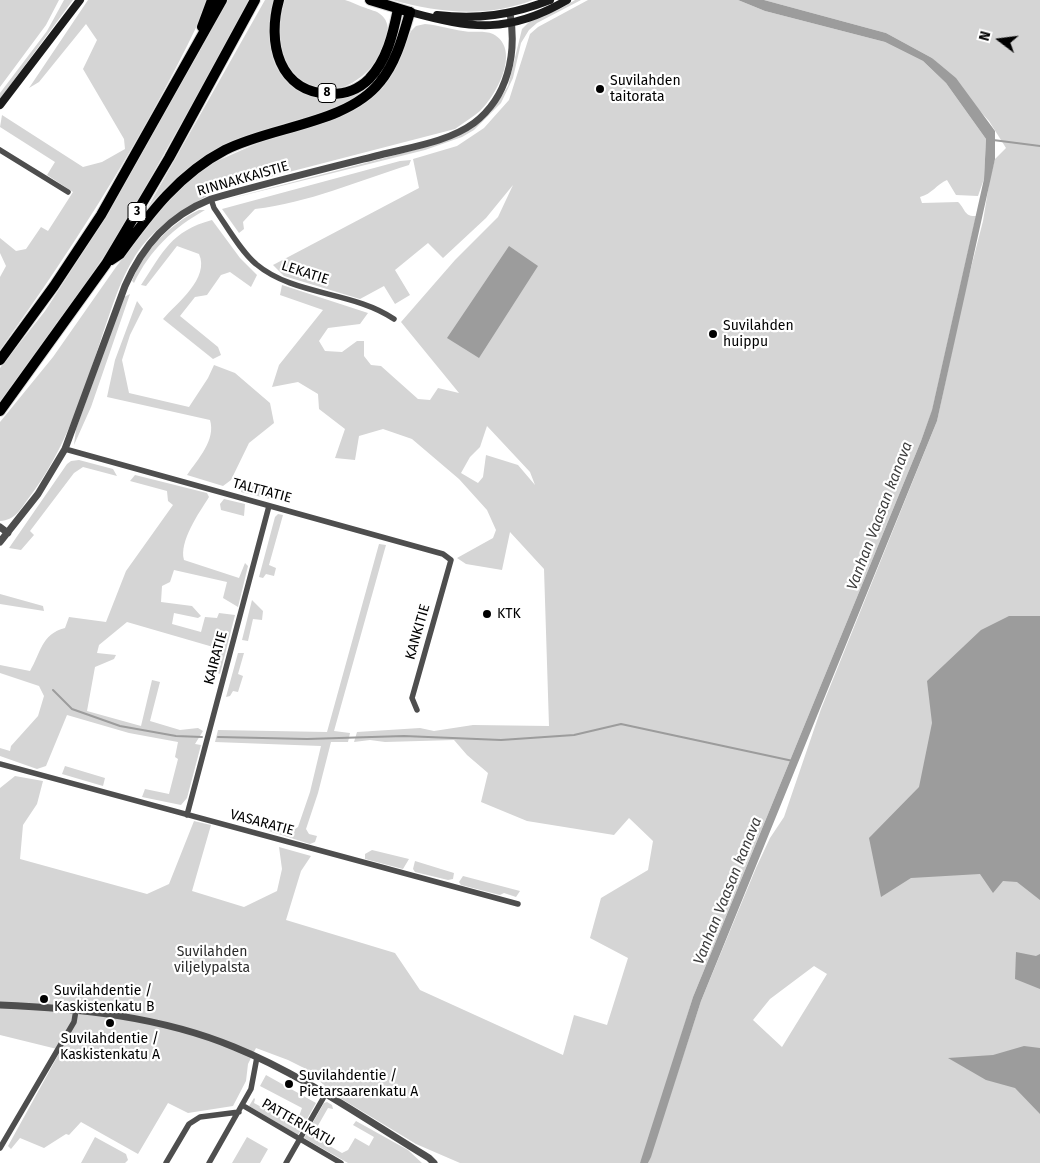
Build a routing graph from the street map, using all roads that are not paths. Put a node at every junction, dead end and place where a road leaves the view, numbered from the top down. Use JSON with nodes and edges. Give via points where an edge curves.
{"nodes":[{"id":1,"x":80,"y":0,"type":"edge"},
{"id":2,"x":212,"y":0,"type":"edge"},
{"id":3,"x":222,"y":0,"type":"edge"},
{"id":4,"x":255,"y":0,"type":"edge"},
{"id":5,"x":279,"y":0,"type":"edge"},
{"id":6,"x":370,"y":0,"type":"edge"},
{"id":7,"x":550,"y":0,"type":"edge"},
{"id":8,"x":567,"y":0,"type":"edge"},
{"id":9,"x":398,"y":9,"type":"junction"},
{"id":10,"x":410,"y":12,"type":"junction"},
{"id":11,"x":510,"y":13,"type":"junction"},
{"id":12,"x":512,"y":24,"type":"junction"},
{"id":13,"x":199,"y":41,"type":"junction"},
{"id":14,"x":0,"y":105,"type":"edge"},
{"id":15,"x":0,"y":150,"type":"edge"},
{"id":16,"x":68,"y":192,"type":"dead end"},
{"id":17,"x":211,"y":200,"type":"junction"},
{"id":18,"x":106,"y":264,"type":"junction"},
{"id":19,"x":394,"y":319,"type":"dead end"},
{"id":20,"x":0,"y":360,"type":"edge"},
{"id":21,"x":0,"y":411,"type":"edge"},
{"id":22,"x":65,"y":449,"type":"junction"},
{"id":23,"x":269,"y":506,"type":"junction"},
{"id":24,"x":0,"y":527,"type":"edge"},
{"id":25,"x":8,"y":532,"type":"junction"},
{"id":26,"x":0,"y":542,"type":"edge"},
{"id":27,"x":452,"y":560,"type":"joint"},
{"id":28,"x":417,"y":710,"type":"dead end"},
{"id":29,"x":0,"y":764,"type":"edge"},
{"id":30,"x":187,"y":816,"type":"junction"},
{"id":31,"x":518,"y":904,"type":"dead end"},
{"id":32,"x":0,"y":1005,"type":"edge"},
{"id":33,"x":76,"y":1010,"type":"junction"},
{"id":34,"x":257,"y":1058,"type":"junction"},
{"id":35,"x":325,"y":1095,"type":"junction"},
{"id":36,"x":242,"y":1105,"type":"junction"},
{"id":37,"x":239,"y":1112,"type":"junction"},
{"id":38,"x":300,"y":1139,"type":"junction"},
{"id":39,"x":0,"y":1148,"type":"edge"},
{"id":40,"x":166,"y":1163,"type":"edge"},
{"id":41,"x":209,"y":1163,"type":"edge"},
{"id":42,"x":286,"y":1163,"type":"edge"},
{"id":43,"x":341,"y":1163,"type":"edge"},
{"id":44,"x":434,"y":1163,"type":"edge"}],
"edges":[{"from":1,"to":14,"type":"main road"},
{"from":2,"to":13,"type":"highway"},
{"from":3,"to":13,"type":"highway","number":"3"},
{"from":4,"to":18,"type":"highway","number":"3","via":[[169,158]]},
{"from":5,"to":9,"type":"highway","number":"8","via":[[274,36],[278,58],[291,78],[311,91],[322,93],[346,92],[368,81],[382,61]]},
{"from":6,"to":9,"type":"highway"},
{"from":7,"to":11,"type":"main road"},
{"from":8,"to":12,"type":"main road"},
{"from":9,"to":10,"type":"highway"},
{"from":10,"to":11,"type":"main road","via":[[454,17]]},
{"from":10,"to":12,"type":"main road","via":[[481,27]]},
{"from":10,"to":18,"type":"highway","via":[[391,64],[368,96],[338,112],[248,140],[204,163],[165,196],[120,254]]},
{"from":11,"to":12,"type":"street","name":"RINNAKKAISTIE"},
{"from":12,"to":17,"type":"street","name":"RINNAKKAISTIE","via":[[513,48],[504,84],[488,109],[468,126],[435,140]]},
{"from":13,"to":20,"type":"highway","number":"3","via":[[101,215]]},
{"from":15,"to":16,"type":"street"},
{"from":17,"to":19,"type":"street","name":"LEKATIE","via":[[254,263],[275,277],[378,309]]},
{"from":17,"to":22,"type":"street","name":"RINNAKKAISTIE","via":[[188,209],[167,224],[137,260]]},
{"from":18,"to":21,"type":"highway","number":"3"},
{"from":22,"to":23,"type":"street","name":"TALTTATIE"},
{"from":22,"to":25,"type":"street","name":"RINNAKKAISTIE","via":[[38,494]]},
{"from":23,"to":27,"type":"street","name":"TALTTATIE","via":[[443,554]]},
{"from":23,"to":30,"type":"street","name":"KAIRATIE"},
{"from":24,"to":25,"type":"street"},
{"from":25,"to":26,"type":"street","name":"RINNAKKAISTIE"},
{"from":27,"to":28,"type":"street","name":"KANKITIE","via":[[412,698]]},
{"from":29,"to":30,"type":"street","name":"VASARATIE"},
{"from":30,"to":31,"type":"street","name":"VASARATIE"},
{"from":32,"to":33,"type":"street"},
{"from":33,"to":34,"type":"street","via":[[160,1024],[220,1041]]},
{"from":33,"to":39,"type":"street","via":[[74,1022]]},
{"from":34,"to":35,"type":"street"},
{"from":34,"to":36,"type":"street","via":[[251,1089]]},
{"from":35,"to":38,"type":"street"},
{"from":35,"to":44,"type":"street"},
{"from":36,"to":37,"type":"street"},
{"from":36,"to":38,"type":"street","name":"PATTERIKATU"},
{"from":37,"to":40,"type":"street","via":[[200,1117],[189,1124]]},
{"from":37,"to":41,"type":"street"},
{"from":38,"to":42,"type":"street"},
{"from":38,"to":43,"type":"street","name":"PATTERIKATU"}]}
